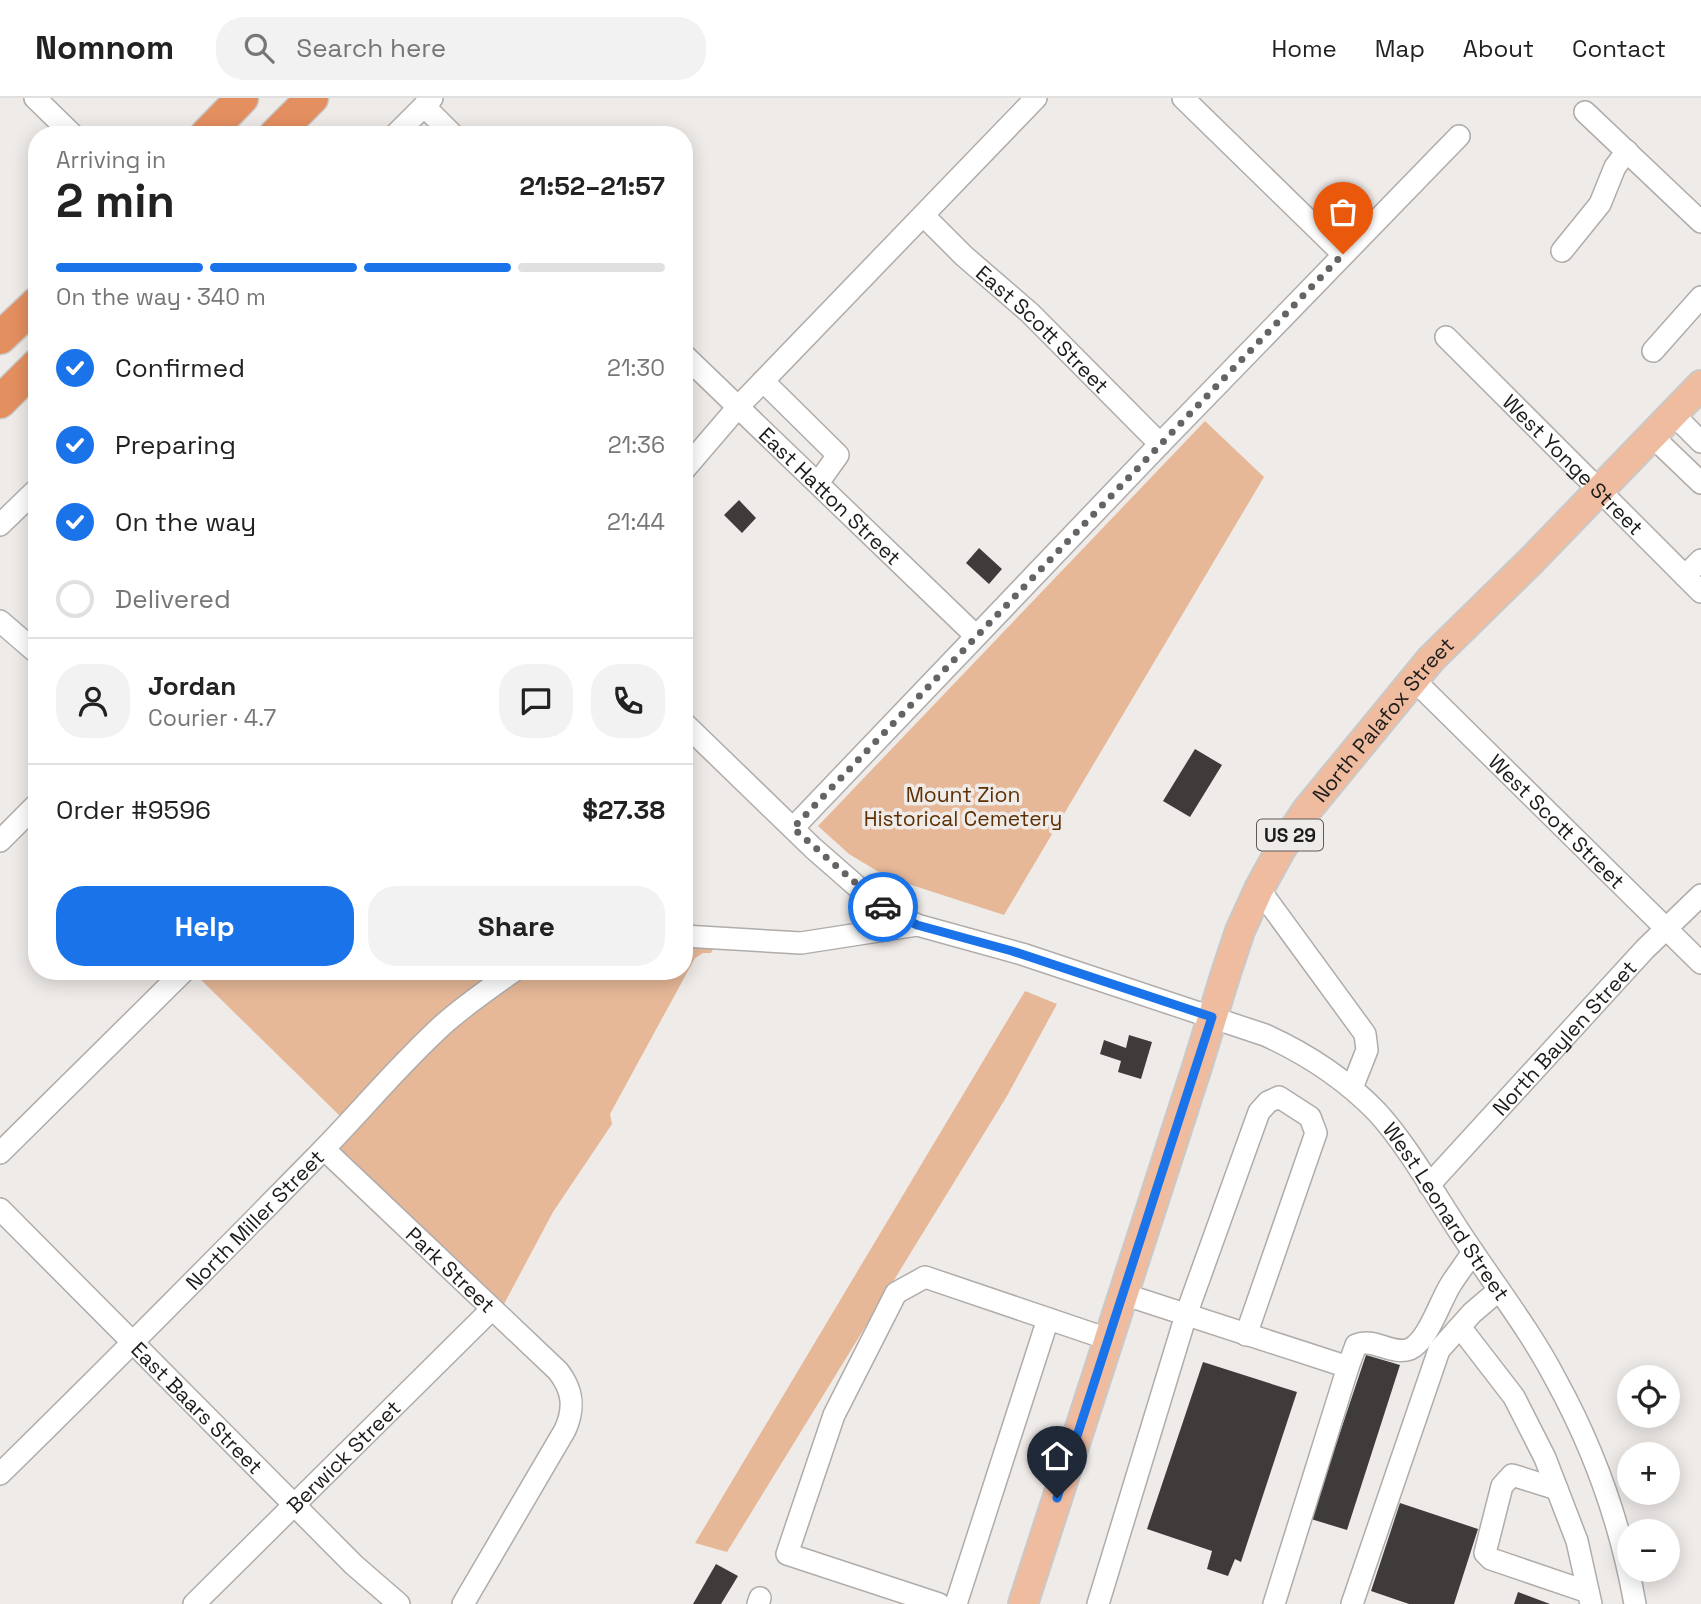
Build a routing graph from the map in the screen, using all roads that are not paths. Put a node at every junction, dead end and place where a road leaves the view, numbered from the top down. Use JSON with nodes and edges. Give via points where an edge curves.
{"nodes":[{"id":1,"x":34,"y":98,"type":"edge"},
{"id":2,"x":242,"y":98,"type":"edge"},
{"id":3,"x":312,"y":98,"type":"edge"},
{"id":4,"x":1036,"y":98,"type":"edge"},
{"id":5,"x":1183,"y":98,"type":"edge"},
{"id":6,"x":428,"y":102,"type":"edge"},
{"id":7,"x":1585,"y":112,"type":"dead end"},
{"id":8,"x":64,"y":126,"type":"edge"},
{"id":9,"x":215,"y":126,"type":"edge"},
{"id":10,"x":284,"y":126,"type":"edge"},
{"id":11,"x":404,"y":126,"type":"edge"},
{"id":12,"x":446,"y":126,"type":"edge"},
{"id":13,"x":1458,"y":136,"type":"dead end"},
{"id":14,"x":1627,"y":151,"type":"junction"},
{"id":15,"x":924,"y":216,"type":"junction"},
{"id":16,"x":1701,"y":222,"type":"edge"},
{"id":17,"x":1562,"y":251,"type":"dead end"},
{"id":18,"x":1343,"y":254,"type":"junction"},
{"id":19,"x":1701,"y":297,"type":"edge"},
{"id":20,"x":28,"y":312,"type":"edge"},
{"id":21,"x":1446,"y":337,"type":"dead end"},
{"id":22,"x":0,"y":338,"type":"edge"},
{"id":23,"x":1653,"y":351,"type":"dead end"},
{"id":24,"x":693,"y":364,"type":"edge"},
{"id":25,"x":28,"y":374,"type":"edge"},
{"id":26,"x":763,"y":381,"type":"junction"},
{"id":27,"x":1701,"y":385,"type":"edge"},
{"id":28,"x":0,"y":402,"type":"edge"},
{"id":29,"x":738,"y":407,"type":"junction"},
{"id":30,"x":1673,"y":414,"type":"junction"},
{"id":31,"x":1652,"y":436,"type":"junction"},
{"id":32,"x":1701,"y":442,"type":"edge"},
{"id":33,"x":1160,"y":443,"type":"junction"},
{"id":34,"x":693,"y":460,"type":"edge"},
{"id":35,"x":818,"y":482,"type":"junction"},
{"id":36,"x":1701,"y":483,"type":"edge"},
{"id":37,"x":1599,"y":491,"type":"junction"},
{"id":38,"x":28,"y":498,"type":"edge"},
{"id":39,"x":0,"y":525,"type":"edge"},
{"id":40,"x":1701,"y":560,"type":"edge"},
{"id":41,"x":1685,"y":576,"type":"junction"},
{"id":42,"x":1701,"y":592,"type":"edge"},
{"id":43,"x":0,"y":621,"type":"edge"},
{"id":44,"x":976,"y":636,"type":"junction"},
{"id":45,"x":28,"y":645,"type":"edge"},
{"id":46,"x":1414,"y":680,"type":"junction"},
{"id":47,"x":693,"y":732,"type":"edge"},
{"id":48,"x":28,"y":813,"type":"edge"},
{"id":49,"x":793,"y":828,"type":"junction"},
{"id":50,"x":0,"y":841,"type":"edge"},
{"id":51,"x":1259,"y":889,"type":"junction"},
{"id":52,"x":1701,"y":895,"type":"edge"},
{"id":53,"x":917,"y":925,"type":"junction"},
{"id":54,"x":1666,"y":930,"type":"junction"},
{"id":55,"x":693,"y":937,"type":"edge"},
{"id":56,"x":1701,"y":963,"type":"edge"},
{"id":57,"x":175,"y":980,"type":"edge"},
{"id":58,"x":500,"y":980,"type":"edge"},
{"id":59,"x":1212,"y":1017,"type":"junction"},
{"id":60,"x":1352,"y":1088,"type":"junction"},
{"id":61,"x":324,"y":1149,"type":"junction"},
{"id":62,"x":0,"y":1153,"type":"edge"},
{"id":63,"x":1429,"y":1185,"type":"junction"},
{"id":64,"x":0,"y":1209,"type":"edge"},
{"id":65,"x":1473,"y":1252,"type":"junction"},
{"id":66,"x":1499,"y":1290,"type":"junction"},
{"id":67,"x":1123,"y":1294,"type":"junction"},
{"id":68,"x":492,"y":1309,"type":"junction"},
{"id":69,"x":1186,"y":1315,"type":"junction"},
{"id":70,"x":1048,"y":1319,"type":"junction"},
{"id":71,"x":1460,"y":1327,"type":"junction"},
{"id":72,"x":1246,"y":1335,"type":"junction"},
{"id":73,"x":1108,"y":1339,"type":"junction"},
{"id":74,"x":134,"y":1342,"type":"junction"},
{"id":75,"x":1348,"y":1367,"type":"junction"},
{"id":76,"x":0,"y":1474,"type":"edge"},
{"id":77,"x":1557,"y":1489,"type":"junction"},
{"id":78,"x":295,"y":1505,"type":"junction"},
{"id":79,"x":1589,"y":1598,"type":"edge"},
{"id":80,"x":194,"y":1604,"type":"edge"},
{"id":81,"x":399,"y":1604,"type":"edge"},
{"id":82,"x":463,"y":1604,"type":"edge"},
{"id":83,"x":939,"y":1604,"type":"edge"},
{"id":84,"x":956,"y":1604,"type":"edge"},
{"id":85,"x":1023,"y":1604,"type":"edge"},
{"id":86,"x":1098,"y":1604,"type":"edge"},
{"id":87,"x":1274,"y":1604,"type":"edge"},
{"id":88,"x":1352,"y":1604,"type":"edge"},
{"id":89,"x":1635,"y":1604,"type":"edge"}],
"edges":[{"from":1,"to":8,"type":"street"},
{"from":2,"to":9,"type":"highway"},
{"from":3,"to":10,"type":"highway"},
{"from":4,"to":15,"type":"street"},
{"from":5,"to":18,"type":"street"},
{"from":6,"to":11,"type":"street"},
{"from":6,"to":12,"type":"street"},
{"from":7,"to":14,"type":"street"},
{"from":13,"to":18,"type":"street"},
{"from":14,"to":16,"type":"street"},
{"from":14,"to":17,"type":"street","via":[[1600,204]]},
{"from":15,"to":26,"type":"street"},
{"from":15,"to":33,"type":"street","name":"East Scott Street","via":[[1030,313]]},
{"from":18,"to":33,"type":"street"},
{"from":19,"to":23,"type":"street"},
{"from":20,"to":22,"type":"highway"},
{"from":21,"to":37,"type":"street","name":"West Yonge Street"},
{"from":24,"to":29,"type":"street","name":"East Hatton Street"},
{"from":25,"to":28,"type":"highway"},
{"from":26,"to":29,"type":"street"},
{"from":26,"to":35,"type":"street","via":[[838,454]]},
{"from":27,"to":30,"type":"main road","name":"North Palafox Street","number":"US 29"},
{"from":29,"to":34,"type":"street"},
{"from":29,"to":35,"type":"street","name":"East Hatton Street"},
{"from":30,"to":31,"type":"main road","name":"North Palafox Street","number":"US 29"},
{"from":30,"to":32,"type":"street"},
{"from":31,"to":36,"type":"street"},
{"from":31,"to":37,"type":"main road","name":"North Palafox Street","number":"US 29"},
{"from":33,"to":44,"type":"street"},
{"from":35,"to":44,"type":"street","name":"East Hatton Street"},
{"from":37,"to":41,"type":"street","name":"West Yonge Street"},
{"from":37,"to":46,"type":"main road","name":"North Palafox Street","number":"US 29"},
{"from":38,"to":39,"type":"street"},
{"from":40,"to":41,"type":"street"},
{"from":41,"to":42,"type":"street","name":"West Yonge Street"},
{"from":43,"to":45,"type":"street"},
{"from":44,"to":49,"type":"street"},
{"from":46,"to":51,"type":"main road","name":"North Palafox Street","number":"US 29","via":[[1307,810]]},
{"from":46,"to":54,"type":"street","name":"West Scott Street"},
{"from":47,"to":49,"type":"street"},
{"from":48,"to":50,"type":"street"},
{"from":49,"to":53,"type":"street","via":[[877,904]]},
{"from":51,"to":59,"type":"main road","name":"North Palafox Street","number":"US 29"},
{"from":51,"to":60,"type":"street","via":[[1365,1034],[1367,1050]]},
{"from":52,"to":54,"type":"street","name":"North Baylen Street"},
{"from":53,"to":55,"type":"street","via":[[801,943]]},
{"from":53,"to":59,"type":"street","name":"West Leonard Street"},
{"from":54,"to":56,"type":"street","name":"West Scott Street"},
{"from":54,"to":63,"type":"street","name":"North Baylen Street"},
{"from":57,"to":62,"type":"street"},
{"from":58,"to":61,"type":"street","name":"North Miller Street","via":[[446,1022]]},
{"from":59,"to":60,"type":"street","name":"West Leonard Street","via":[[1295,1049]]},
{"from":59,"to":67,"type":"main road","name":"North Palafox Street","number":"US 29"},
{"from":60,"to":63,"type":"street","name":"West Leonard Street","via":[[1387,1124]]},
{"from":61,"to":68,"type":"street","name":"Park Street"},
{"from":61,"to":74,"type":"street","name":"North Miller Street"},
{"from":63,"to":65,"type":"street","name":"West Leonard Street"},
{"from":64,"to":74,"type":"street","name":"East Baars Street"},
{"from":65,"to":66,"type":"street","name":"West Leonard Street"},
{"from":65,"to":75,"type":"street","via":[[1422,1340],[1401,1351],[1365,1341],[1356,1345]]},
{"from":66,"to":71,"type":"street"},
{"from":66,"to":89,"type":"street","name":"West Leonard Street","via":[[1556,1379],[1587,1441],[1618,1527]]},
{"from":67,"to":69,"type":"street"},
{"from":67,"to":73,"type":"main road","name":"North Palafox Street","number":"US 29"},
{"from":68,"to":78,"type":"street","name":"Berwick Street"},
{"from":68,"to":82,"type":"street","name":"Park Street","via":[[566,1381],[571,1393],[570,1419]]},
{"from":69,"to":72,"type":"street"},
{"from":69,"to":72,"type":"street","via":[[1259,1112],[1279,1097],[1310,1117],[1316,1133]]},
{"from":69,"to":86,"type":"street"},
{"from":70,"to":73,"type":"street"},
{"from":70,"to":83,"type":"street","via":[[925,1277],[896,1293],[834,1415],[787,1554]]},
{"from":70,"to":84,"type":"street"},
{"from":71,"to":77,"type":"street","via":[[1514,1396]]},
{"from":71,"to":88,"type":"street","via":[[1440,1350]]},
{"from":72,"to":75,"type":"street"},
{"from":73,"to":85,"type":"main road","name":"North Palafox Street","number":"US 29"},
{"from":74,"to":76,"type":"street","name":"North Miller Street"},
{"from":74,"to":78,"type":"street","name":"East Baars Street"},
{"from":75,"to":87,"type":"street"},
{"from":77,"to":79,"type":"street","via":[[1577,1541]]},
{"from":77,"to":79,"type":"street","via":[[1512,1475],[1506,1479],[1485,1553]]},
{"from":78,"to":80,"type":"street","name":"Berwick Street"},
{"from":78,"to":81,"type":"street","name":"East Baars Street"}]}
